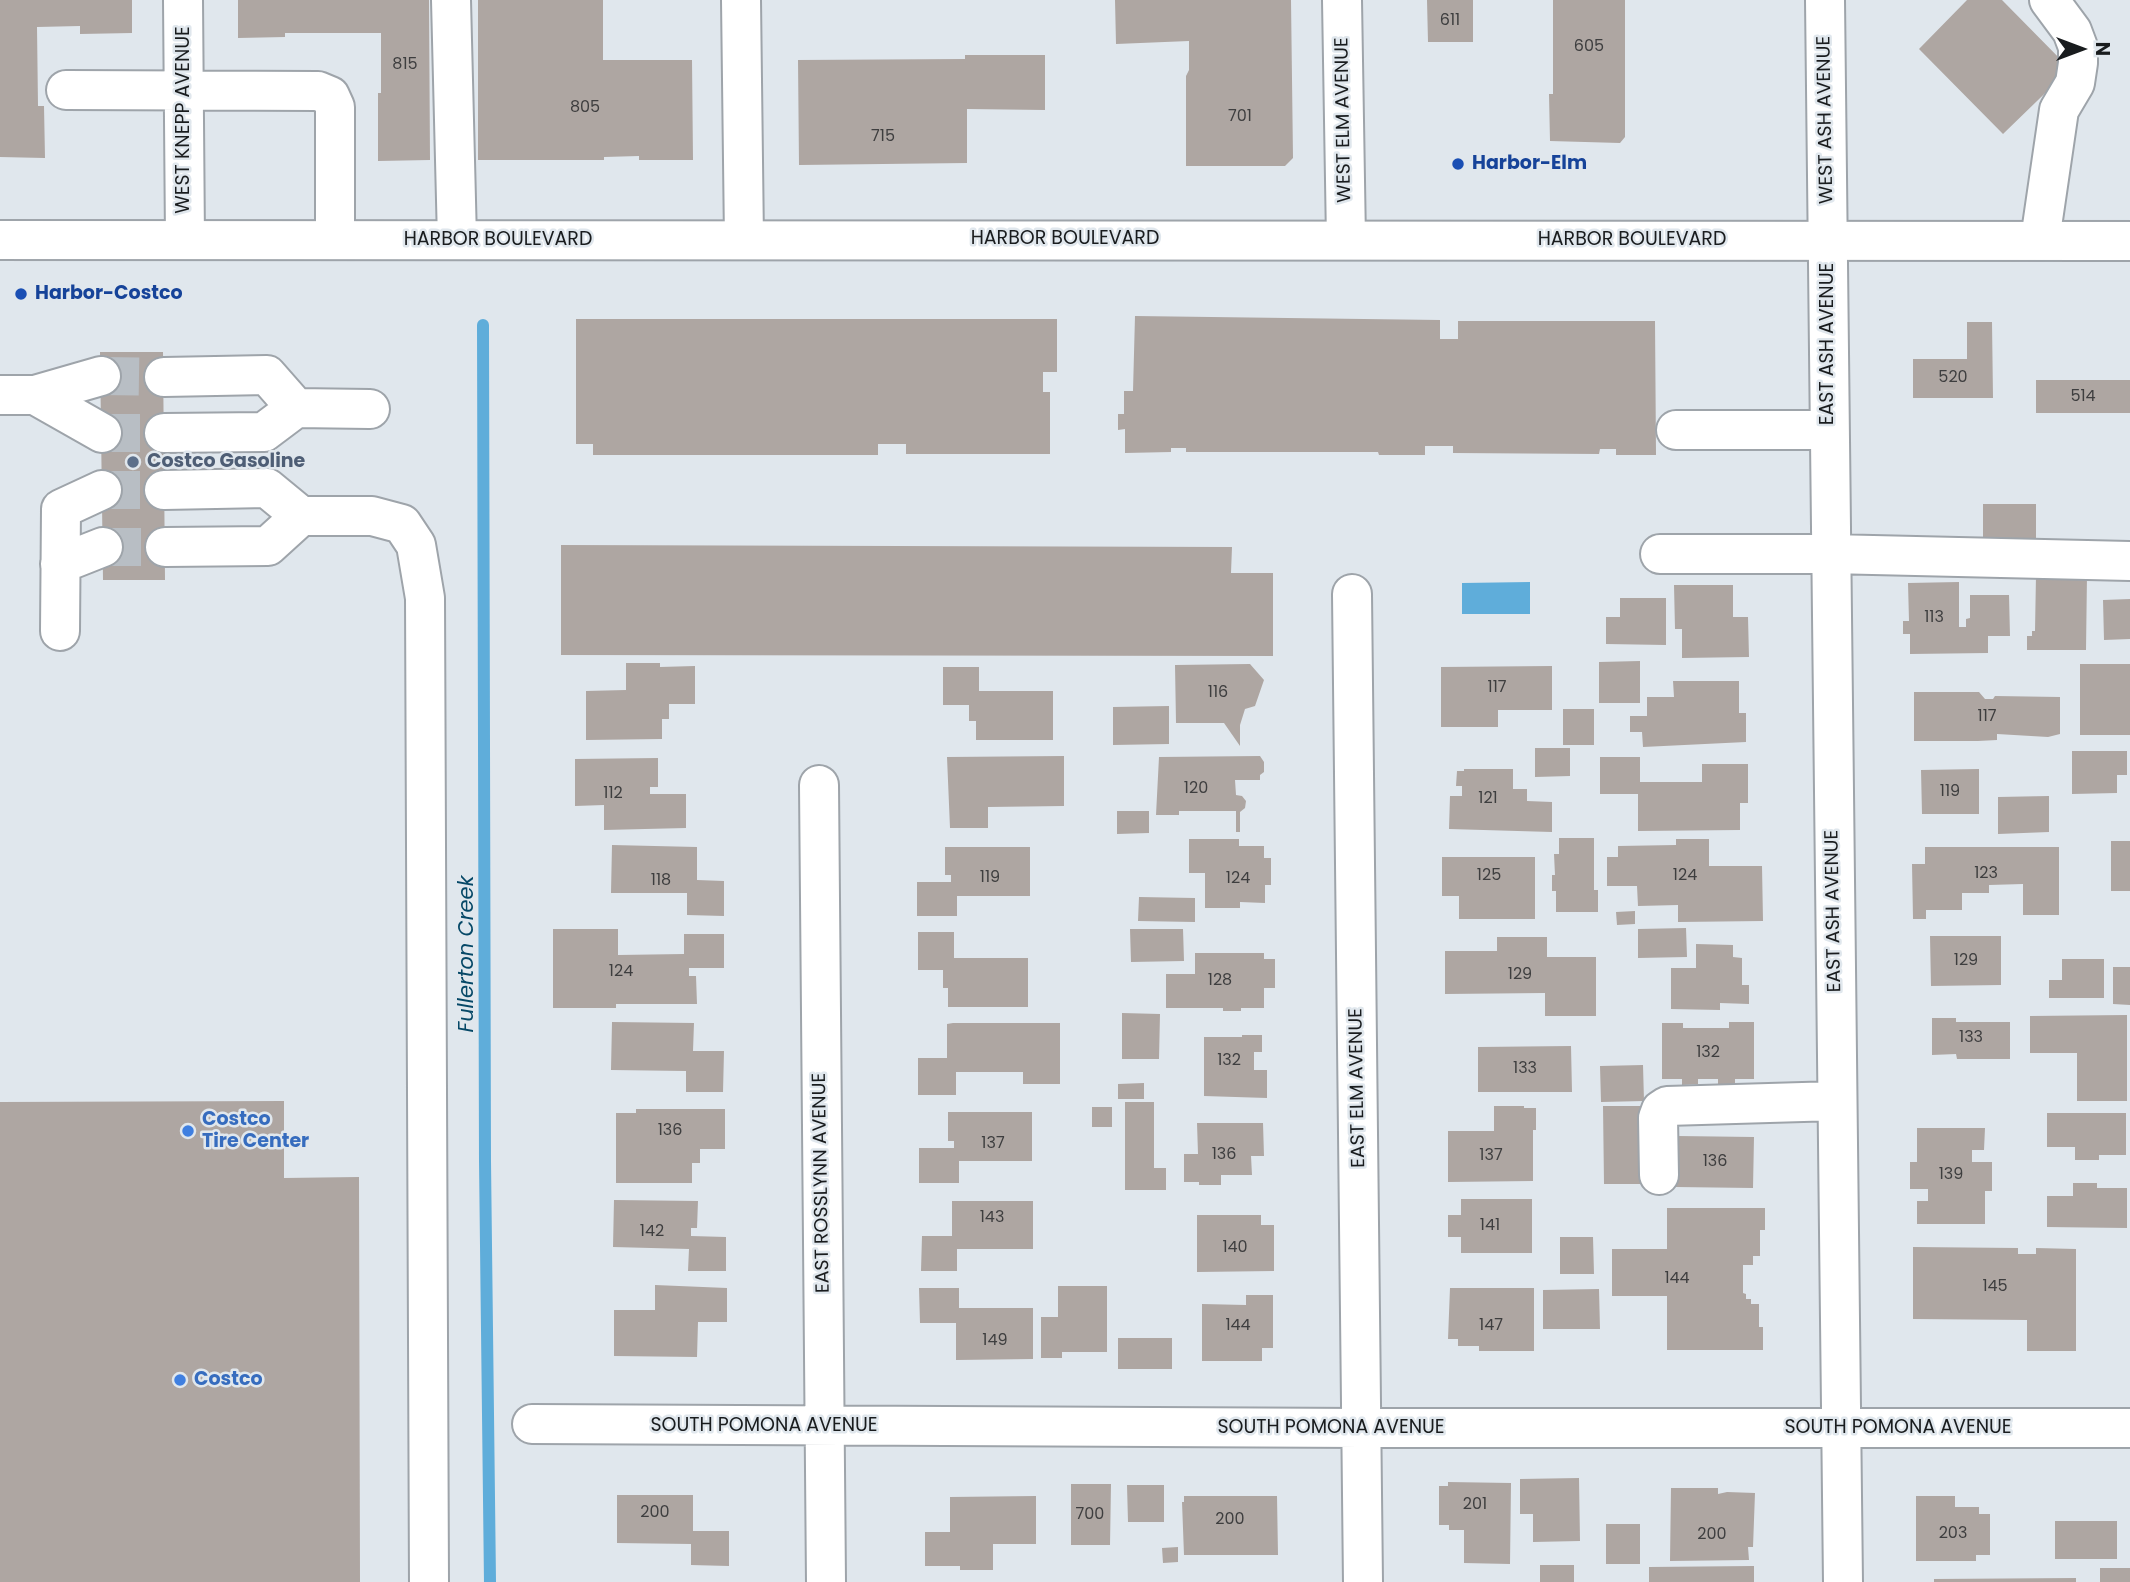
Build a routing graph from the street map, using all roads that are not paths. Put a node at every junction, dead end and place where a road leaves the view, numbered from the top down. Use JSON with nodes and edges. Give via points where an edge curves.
{"nodes":[{"id":1,"x":183,"y":0,"type":"edge"},
{"id":2,"x":451,"y":0,"type":"edge"},
{"id":3,"x":741,"y":0,"type":"edge"},
{"id":4,"x":1342,"y":0,"type":"edge"},
{"id":5,"x":1825,"y":0,"type":"edge"},
{"id":6,"x":2049,"y":0,"type":"edge"},
{"id":7,"x":66,"y":90,"type":"dead end"},
{"id":8,"x":184,"y":92,"type":"junction"},
{"id":9,"x":0,"y":240,"type":"edge"},
{"id":10,"x":185,"y":240,"type":"junction"},
{"id":11,"x":335,"y":240,"type":"junction"},
{"id":12,"x":457,"y":240,"type":"junction"},
{"id":13,"x":744,"y":240,"type":"junction"},
{"id":14,"x":1346,"y":240,"type":"junction"},
{"id":15,"x":1828,"y":240,"type":"junction"},
{"id":16,"x":2040,"y":240,"type":"junction"},
{"id":17,"x":2130,"y":241,"type":"edge"},
{"id":18,"x":101,"y":376,"type":"tunnel mouth"},
{"id":19,"x":164,"y":377,"type":"tunnel mouth"},
{"id":20,"x":18,"y":395,"type":"edge"},
{"id":21,"x":296,"y":408,"type":"junction"},
{"id":22,"x":370,"y":409,"type":"dead end"},
{"id":23,"x":1676,"y":430,"type":"dead end"},
{"id":24,"x":1829,"y":430,"type":"junction"},
{"id":25,"x":102,"y":433,"type":"tunnel mouth"},
{"id":26,"x":164,"y":433,"type":"tunnel mouth"},
{"id":27,"x":102,"y":490,"type":"tunnel mouth"},
{"id":28,"x":164,"y":490,"type":"tunnel mouth"},
{"id":29,"x":301,"y":516,"type":"junction"},
{"id":30,"x":103,"y":547,"type":"tunnel mouth"},
{"id":31,"x":165,"y":547,"type":"tunnel mouth"},
{"id":32,"x":1660,"y":554,"type":"dead end"},
{"id":33,"x":1830,"y":554,"type":"junction"},
{"id":34,"x":2130,"y":561,"type":"edge"},
{"id":35,"x":60,"y":564,"type":"junction"},
{"id":36,"x":1352,"y":594,"type":"dead end"},
{"id":37,"x":60,"y":631,"type":"dead end"},
{"id":38,"x":819,"y":785,"type":"dead end"},
{"id":39,"x":1837,"y":1101,"type":"junction"},
{"id":40,"x":1659,"y":1175,"type":"dead end"},
{"id":41,"x":532,"y":1424,"type":"dead end"},
{"id":42,"x":824,"y":1426,"type":"junction"},
{"id":43,"x":1361,"y":1428,"type":"junction"},
{"id":44,"x":1841,"y":1428,"type":"junction"},
{"id":45,"x":2130,"y":1428,"type":"edge"},
{"id":46,"x":429,"y":1582,"type":"edge"},
{"id":47,"x":825,"y":1582,"type":"edge"},
{"id":48,"x":1363,"y":1582,"type":"edge"},
{"id":49,"x":1843,"y":1582,"type":"edge"}],
"edges":[{"from":1,"to":8,"type":"street","name":"WEST KNEPP AVENUE"},
{"from":2,"to":12,"type":"street"},
{"from":3,"to":13,"type":"street"},
{"from":4,"to":14,"type":"street","name":"WEST ELM AVENUE"},
{"from":5,"to":15,"type":"street","name":"WEST ASH AVENUE"},
{"from":6,"to":16,"type":"street","via":[[2073,31],[2078,64],[2075,83],[2059,110]]},
{"from":7,"to":8,"type":"street"},
{"from":8,"to":10,"type":"street","name":"WEST KNEPP AVENUE"},
{"from":8,"to":11,"type":"street","via":[[318,91],[330,96],[335,107]]},
{"from":9,"to":10,"type":"street","name":"HARBOR BOULEVARD"},
{"from":10,"to":11,"type":"street","name":"HARBOR BOULEVARD"},
{"from":11,"to":12,"type":"street","name":"HARBOR BOULEVARD"},
{"from":12,"to":13,"type":"street","name":"HARBOR BOULEVARD"},
{"from":13,"to":14,"type":"street","name":"HARBOR BOULEVARD"},
{"from":14,"to":15,"type":"street","name":"HARBOR BOULEVARD"},
{"from":15,"to":16,"type":"street","name":"HARBOR BOULEVARD"},
{"from":15,"to":24,"type":"street","name":"EAST ASH AVENUE"},
{"from":16,"to":17,"type":"street","name":"HARBOR BOULEVARD"},
{"from":18,"to":20,"type":"street"},
{"from":19,"to":21,"type":"street","via":[[267,375]]},
{"from":20,"to":25,"type":"street"},
{"from":21,"to":22,"type":"street"},
{"from":21,"to":26,"type":"street","via":[[264,432]]},
{"from":23,"to":24,"type":"street"},
{"from":24,"to":33,"type":"street","name":"EAST ASH AVENUE"},
{"from":27,"to":35,"type":"street","via":[[61,509]]},
{"from":28,"to":29,"type":"street","via":[[267,488]]},
{"from":29,"to":31,"type":"street","via":[[268,546]]},
{"from":29,"to":46,"type":"street","via":[[372,516],[402,524],[416,545],[425,598]]},
{"from":30,"to":35,"type":"street"},
{"from":32,"to":33,"type":"street"},
{"from":33,"to":34,"type":"street"},
{"from":33,"to":39,"type":"street","name":"EAST ASH AVENUE"},
{"from":35,"to":37,"type":"street"},
{"from":36,"to":43,"type":"street","name":"EAST ELM AVENUE"},
{"from":38,"to":42,"type":"street","name":"EAST ROSSLYNN AVENUE"},
{"from":39,"to":40,"type":"street","via":[[1667,1106],[1658,1118]]},
{"from":39,"to":44,"type":"street","name":"EAST ASH AVENUE"},
{"from":41,"to":42,"type":"street","name":"SOUTH POMONA AVENUE"},
{"from":42,"to":43,"type":"street","name":"SOUTH POMONA AVENUE"},
{"from":42,"to":47,"type":"street","name":"EAST ROSSLYNN AVENUE"},
{"from":43,"to":44,"type":"street","name":"SOUTH POMONA AVENUE"},
{"from":43,"to":48,"type":"street","name":"EAST ELM AVENUE"},
{"from":44,"to":45,"type":"street","name":"SOUTH POMONA AVENUE"},
{"from":44,"to":49,"type":"street","name":"EAST ASH AVENUE"}]}
